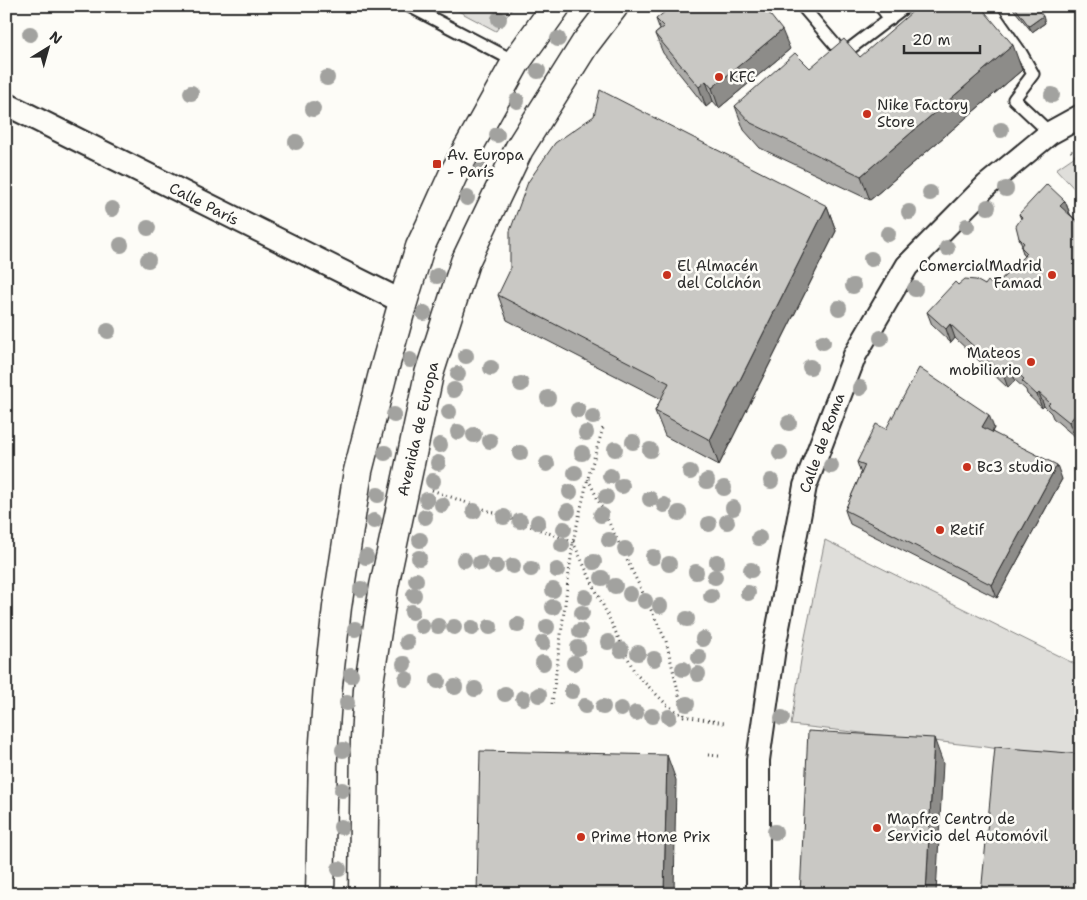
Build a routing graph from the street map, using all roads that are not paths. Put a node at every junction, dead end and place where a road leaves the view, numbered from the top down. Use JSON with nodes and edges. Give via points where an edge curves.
{"nodes":[{"id":1,"x":409,"y":6,"type":"edge"},
{"id":2,"x":556,"y":6,"type":"edge"},
{"id":3,"x":614,"y":6,"type":"edge"},
{"id":4,"x":802,"y":6,"type":"edge"},
{"id":5,"x":880,"y":6,"type":"edge"},
{"id":6,"x":906,"y":6,"type":"edge"},
{"id":7,"x":988,"y":6,"type":"edge"},
{"id":8,"x":890,"y":19,"type":"junction"},
{"id":9,"x":516,"y":62,"type":"junction"},
{"id":10,"x":6,"y":104,"type":"edge"},
{"id":11,"x":1081,"y":116,"type":"edge"},
{"id":12,"x":1050,"y":133,"type":"junction"},
{"id":13,"x":403,"y":302,"type":"junction"},
{"id":14,"x":320,"y":894,"type":"edge"},
{"id":15,"x":363,"y":894,"type":"edge"},
{"id":16,"x":758,"y":894,"type":"edge"}],
"edges":[{"from":1,"to":9,"type":"lane"},
{"from":2,"to":9,"type":"street"},
{"from":3,"to":15,"type":"street","name":"Avenida de Europa","via":[[585,44],[519,149],[465,262],[429,374],[384,586],[368,689]]},
{"from":4,"to":8,"type":"lane","via":[[843,54]]},
{"from":5,"to":8,"type":"lane"},
{"from":6,"to":8,"type":"lane"},
{"from":7,"to":12,"type":"lane","via":[[1032,74],[1014,99]]},
{"from":9,"to":13,"type":"street","via":[[454,175],[420,247]]},
{"from":10,"to":13,"type":"street","name":"Calle París"},
{"from":11,"to":12,"type":"street","name":"Calle de Roma"},
{"from":12,"to":16,"type":"street","name":"Calle de Roma","via":[[987,184],[907,266],[856,354],[805,486],[774,648],[758,760]]},
{"from":13,"to":14,"type":"street","via":[[358,471],[337,607],[323,756]]}]}
